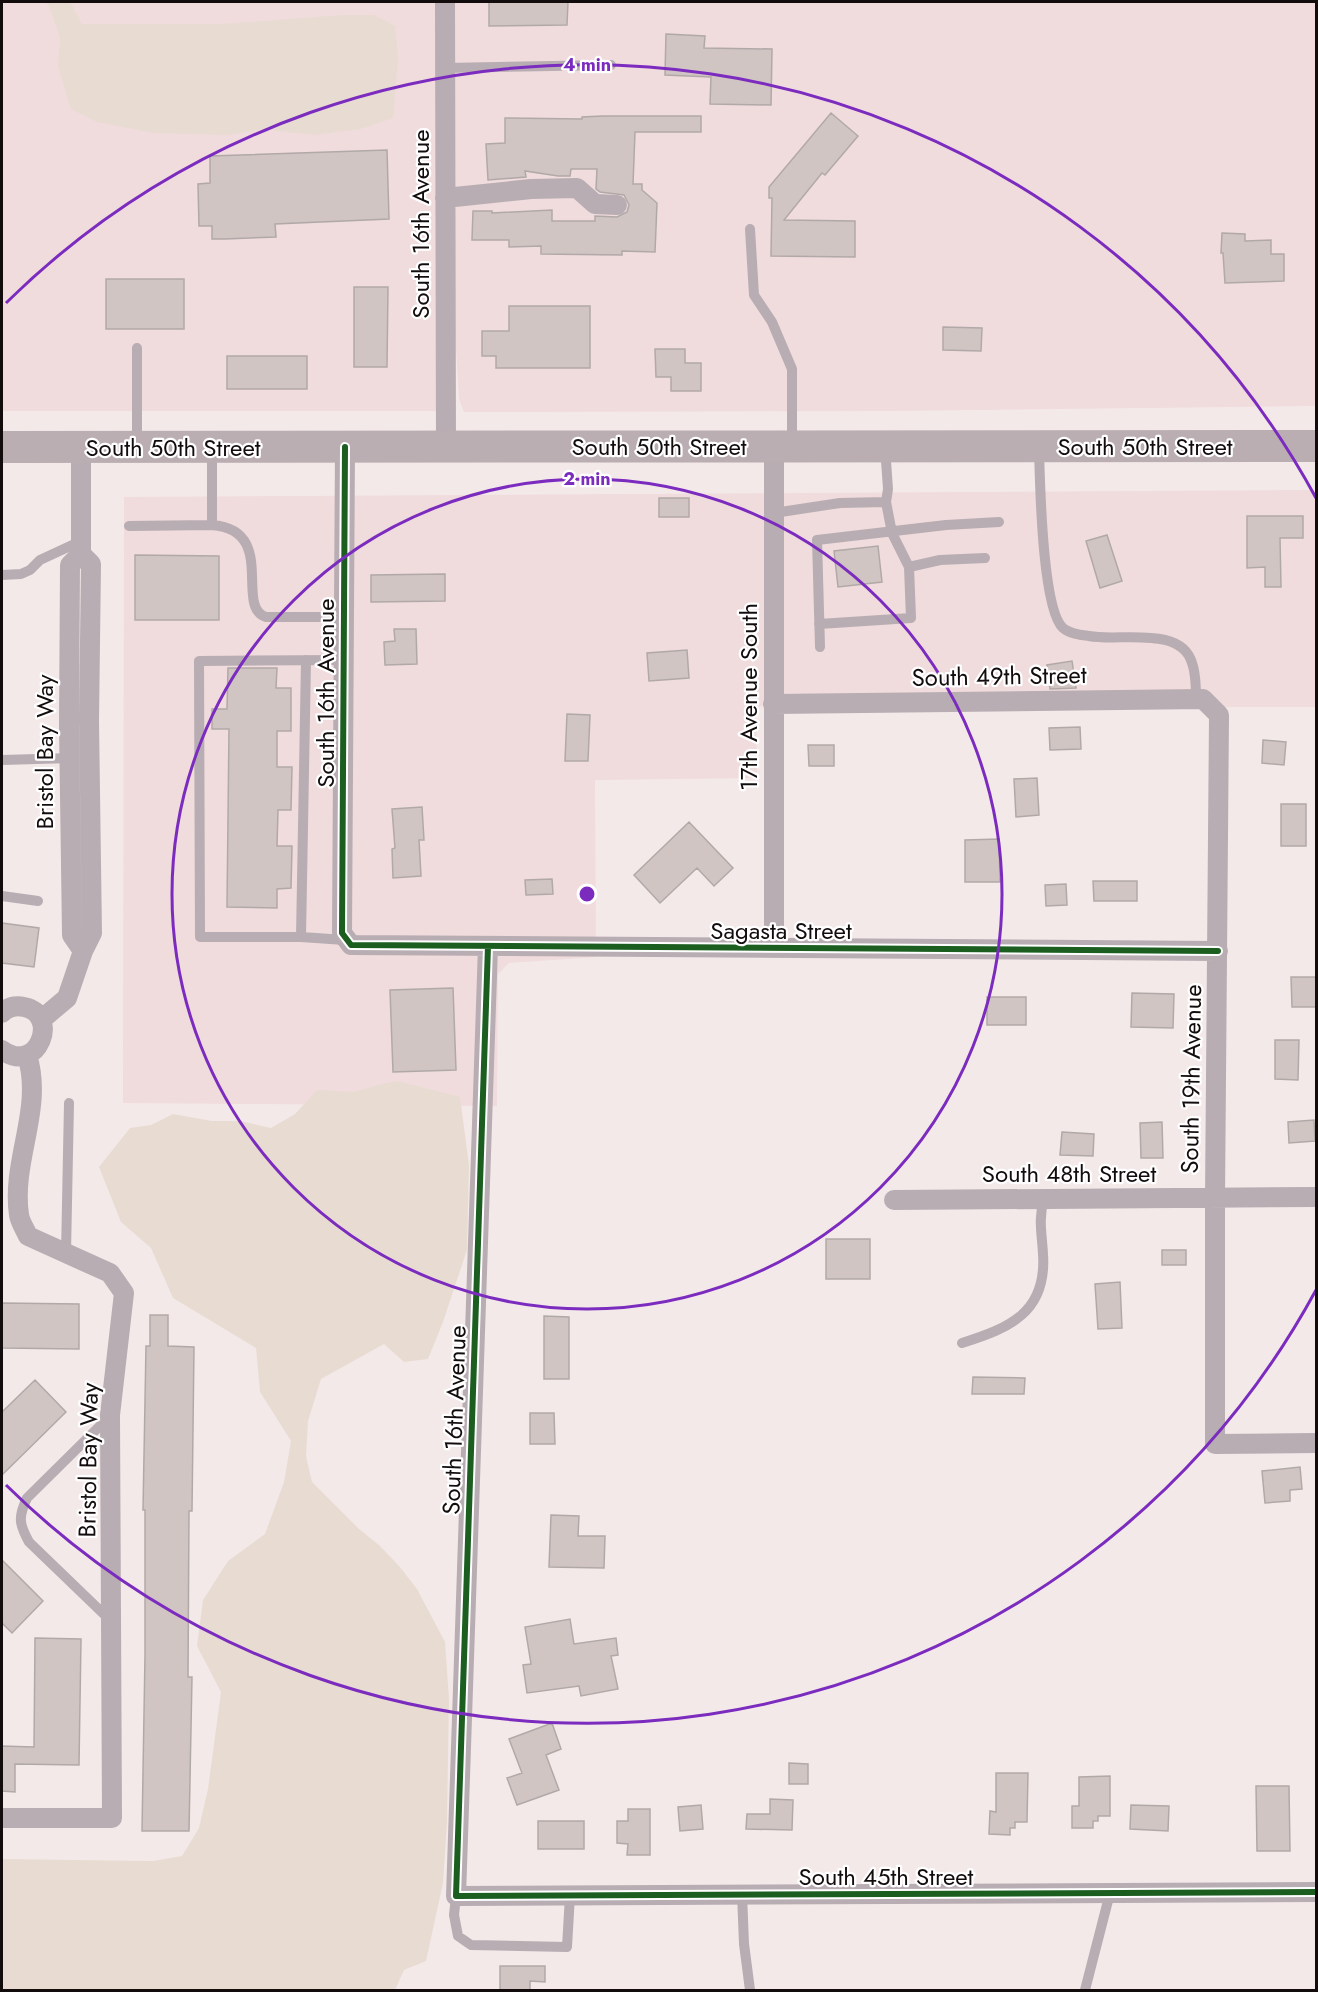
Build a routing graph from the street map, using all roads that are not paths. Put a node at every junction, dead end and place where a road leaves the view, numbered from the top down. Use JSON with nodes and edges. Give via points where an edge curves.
{"nodes":[{"id":1,"x":445,"y":2,"type":"edge"},
{"id":2,"x":610,"y":65,"type":"dead end"},
{"id":3,"x":445,"y":68,"type":"junction"},
{"id":4,"x":445,"y":198,"type":"junction"},
{"id":5,"x":617,"y":205,"type":"dead end"},
{"id":6,"x":750,"y":229,"type":"dead end"},
{"id":7,"x":137,"y":348,"type":"dead end"},
{"id":8,"x":783,"y":446,"type":"junction"},
{"id":9,"x":885,"y":446,"type":"junction"},
{"id":10,"x":1039,"y":446,"type":"junction"},
{"id":11,"x":1317,"y":446,"type":"edge"},
{"id":12,"x":2,"y":447,"type":"edge"},
{"id":13,"x":81,"y":447,"type":"junction"},
{"id":14,"x":137,"y":447,"type":"junction"},
{"id":15,"x":212,"y":447,"type":"junction"},
{"id":16,"x":345,"y":447,"type":"junction"},
{"id":17,"x":446,"y":447,"type":"junction"},
{"id":18,"x":886,"y":502,"type":"junction"},
{"id":19,"x":774,"y":513,"type":"junction"},
{"id":20,"x":999,"y":522,"type":"dead end"},
{"id":21,"x":212,"y":525,"type":"junction"},
{"id":22,"x":129,"y":526,"type":"dead end"},
{"id":23,"x":892,"y":533,"type":"junction"},
{"id":24,"x":81,"y":548,"type":"junction"},
{"id":25,"x":985,"y":558,"type":"dead end"},
{"id":26,"x":909,"y":567,"type":"junction"},
{"id":27,"x":2,"y":574,"type":"edge"},
{"id":28,"x":344,"y":617,"type":"junction"},
{"id":29,"x":819,"y":624,"type":"junction"},
{"id":30,"x":820,"y":647,"type":"dead end"},
{"id":31,"x":306,"y":660,"type":"junction"},
{"id":32,"x":344,"y":660,"type":"junction"},
{"id":33,"x":1196,"y":699,"type":"junction"},
{"id":34,"x":773,"y":704,"type":"junction"},
{"id":35,"x":90,"y":757,"type":"junction"},
{"id":36,"x":70,"y":758,"type":"junction"},
{"id":37,"x":2,"y":760,"type":"edge"},
{"id":38,"x":2,"y":896,"type":"edge"},
{"id":39,"x":38,"y":901,"type":"dead end"},
{"id":40,"x":301,"y":937,"type":"junction"},
{"id":41,"x":345,"y":940,"type":"junction"},
{"id":42,"x":488,"y":946,"type":"junction"},
{"id":43,"x":774,"y":948,"type":"junction"},
{"id":44,"x":82,"y":951,"type":"junction"},
{"id":45,"x":1218,"y":951,"type":"junction"},
{"id":46,"x":2,"y":1012,"type":"edge"},
{"id":47,"x":41,"y":1020,"type":"junction"},
{"id":48,"x":2,"y":1050,"type":"edge"},
{"id":49,"x":27,"y":1055,"type":"junction"},
{"id":50,"x":69,"y":1103,"type":"dead end"},
{"id":51,"x":1317,"y":1197,"type":"edge"},
{"id":52,"x":1215,"y":1198,"type":"junction"},
{"id":53,"x":1044,"y":1199,"type":"junction"},
{"id":54,"x":894,"y":1200,"type":"dead end"},
{"id":55,"x":66,"y":1253,"type":"junction"},
{"id":56,"x":962,"y":1343,"type":"dead end"},
{"id":57,"x":110,"y":1416,"type":"junction"},
{"id":58,"x":1317,"y":1443,"type":"edge"},
{"id":59,"x":112,"y":1621,"type":"junction"},
{"id":60,"x":2,"y":1818,"type":"edge"},
{"id":61,"x":1317,"y":1892,"type":"edge"},
{"id":62,"x":1110,"y":1893,"type":"junction"},
{"id":63,"x":742,"y":1894,"type":"junction"},
{"id":64,"x":570,"y":1895,"type":"junction"},
{"id":65,"x":456,"y":1896,"type":"junction"},
{"id":66,"x":750,"y":1990,"type":"edge"},
{"id":67,"x":1085,"y":1990,"type":"edge"}],
"edges":[{"from":1,"to":3,"type":"street","name":"South 16th Avenue"},
{"from":2,"to":3,"type":"lane"},
{"from":3,"to":4,"type":"street","name":"South 16th Avenue"},
{"from":4,"to":5,"type":"street","via":[[577,188],[595,204]]},
{"from":4,"to":17,"type":"street","name":"South 16th Avenue"},
{"from":6,"to":8,"type":"lane","via":[[753,295],[772,322],[792,369]]},
{"from":7,"to":14,"type":"lane"},
{"from":8,"to":9,"type":"main road","name":"South 50th Street"},
{"from":8,"to":17,"type":"main road","name":"South 50th Street"},
{"from":8,"to":19,"type":"street","name":"17th Avenue South"},
{"from":9,"to":10,"type":"main road","name":"South 50th Street"},
{"from":9,"to":18,"type":"lane"},
{"from":10,"to":11,"type":"main road","name":"South 50th Street"},
{"from":10,"to":33,"type":"lane","via":[[1045,545],[1055,617],[1072,633],[1176,642],[1192,662]]},
{"from":12,"to":13,"type":"main road","name":"South 50th Street"},
{"from":13,"to":14,"type":"main road","name":"South 50th Street"},
{"from":13,"to":24,"type":"street","name":"Bristol Bay Way"},
{"from":14,"to":15,"type":"main road","name":"South 50th Street"},
{"from":15,"to":16,"type":"main road","name":"South 50th Street"},
{"from":15,"to":21,"type":"lane"},
{"from":16,"to":17,"type":"main road","name":"South 50th Street"},
{"from":16,"to":28,"type":"street","name":"South 16th Avenue"},
{"from":18,"to":19,"type":"lane","via":[[840,503]]},
{"from":18,"to":23,"type":"lane"},
{"from":19,"to":34,"type":"street","name":"17th Avenue South"},
{"from":20,"to":23,"type":"lane"},
{"from":21,"to":22,"type":"lane"},
{"from":21,"to":28,"type":"lane","via":[[230,530],[249,549],[253,599],[261,615]]},
{"from":23,"to":26,"type":"lane"},
{"from":23,"to":29,"type":"lane","via":[[817,540]]},
{"from":24,"to":27,"type":"lane","via":[[40,560],[21,574]]},
{"from":24,"to":35,"type":"street","name":"Bristol Bay Way","via":[[91,564]]},
{"from":24,"to":36,"type":"street","name":"Bristol Bay Way","via":[[70,565]]},
{"from":25,"to":26,"type":"lane","via":[[940,560]]},
{"from":26,"to":29,"type":"lane","via":[[911,618]]},
{"from":28,"to":32,"type":"street","name":"South 16th Avenue"},
{"from":29,"to":30,"type":"lane"},
{"from":31,"to":32,"type":"lane"},
{"from":31,"to":40,"type":"lane"},
{"from":31,"to":40,"type":"lane","via":[[199,661],[200,937]]},
{"from":32,"to":41,"type":"street","name":"South 16th Avenue"},
{"from":33,"to":34,"type":"street","name":"South 49th Street"},
{"from":33,"to":45,"type":"street","name":"South 19th Avenue","via":[[1203,699],[1219,715]]},
{"from":34,"to":43,"type":"street","name":"17th Avenue South"},
{"from":35,"to":36,"type":"lane"},
{"from":35,"to":44,"type":"street","name":"Bristol Bay Way","via":[[92,933]]},
{"from":36,"to":37,"type":"lane"},
{"from":36,"to":44,"type":"street","name":"Bristol Bay Way","via":[[72,935]]},
{"from":38,"to":39,"type":"lane"},
{"from":40,"to":41,"type":"lane"},
{"from":41,"to":42,"type":"street","name":"Sagasta Street","via":[[351,945]]},
{"from":42,"to":43,"type":"street","name":"Sagasta Street"},
{"from":42,"to":65,"type":"street","name":"South 16th Avenue"},
{"from":43,"to":45,"type":"street","name":"Sagasta Street"},
{"from":44,"to":47,"type":"street","name":"Bristol Bay Way","via":[[67,998]]},
{"from":45,"to":52,"type":"street","name":"South 19th Avenue"},
{"from":46,"to":47,"type":"street","via":[[21,1006]]},
{"from":47,"to":49,"type":"street","via":[[43,1037]]},
{"from":48,"to":49,"type":"street","via":[[10,1055]]},
{"from":49,"to":55,"type":"street","name":"Bristol Bay Way","via":[[32,1070],[31,1119],[19,1163],[19,1216],[28,1236]]},
{"from":50,"to":55,"type":"lane"},
{"from":51,"to":52,"type":"street","name":"South 48th Street"},
{"from":52,"to":53,"type":"street","name":"South 48th Street"},
{"from":52,"to":58,"type":"street","name":"South 19th Avenue","via":[[1215,1444]]},
{"from":53,"to":54,"type":"street","name":"South 48th Street"},
{"from":53,"to":56,"type":"lane","via":[[1040,1226],[1044,1265],[1038,1294],[1027,1312],[1011,1324]]},
{"from":55,"to":57,"type":"street","name":"Bristol Bay Way","via":[[110,1273],[124,1293]]},
{"from":57,"to":59,"type":"street","name":"Bristol Bay Way"},
{"from":57,"to":59,"type":"lane","via":[[27,1498],[20,1513],[29,1542]]},
{"from":59,"to":60,"type":"street","name":"Bristol Bay Way","via":[[112,1818]]},
{"from":61,"to":62,"type":"street","name":"South 45th Street"},
{"from":62,"to":63,"type":"street","name":"South 45th Street"},
{"from":62,"to":67,"type":"lane"},
{"from":63,"to":64,"type":"street","name":"South 45th Street"},
{"from":63,"to":66,"type":"lane"},
{"from":64,"to":65,"type":"street","name":"South 45th Street"},
{"from":64,"to":65,"type":"lane","via":[[567,1947],[471,1945],[458,1936]]}]}
